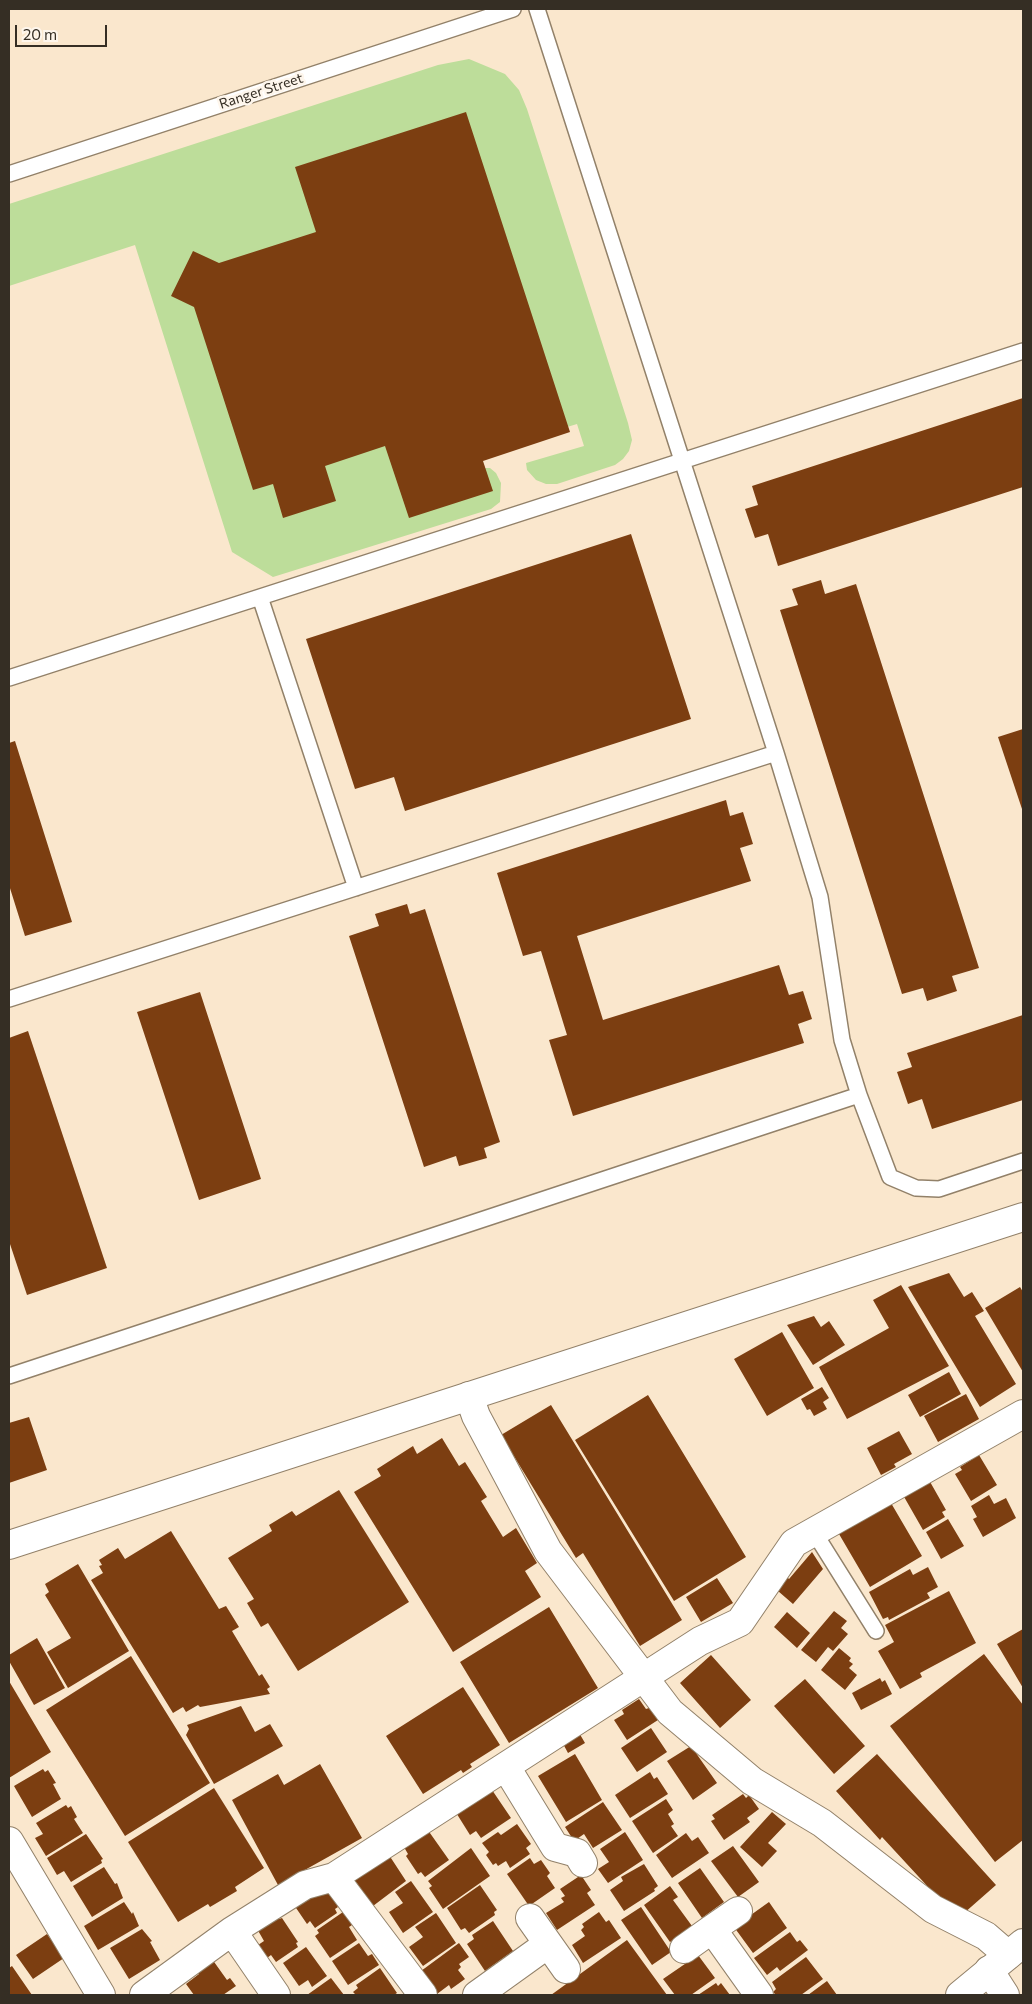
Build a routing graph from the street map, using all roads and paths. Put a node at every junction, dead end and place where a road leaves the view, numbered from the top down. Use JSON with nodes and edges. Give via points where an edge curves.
{"nodes":[{"id":1,"x":513,"y":9,"type":"edge"},
{"id":2,"x":536,"y":9,"type":"edge"},
{"id":3,"x":9,"y":174,"type":"edge"},
{"id":4,"x":1023,"y":351,"type":"edge"},
{"id":5,"x":681,"y":462,"type":"junction"},
{"id":6,"x":260,"y":597,"type":"junction"},
{"id":7,"x":9,"y":678,"type":"edge"},
{"id":8,"x":776,"y":753,"type":"junction"},
{"id":9,"x":356,"y":888,"type":"junction"},
{"id":10,"x":9,"y":999,"type":"edge"},
{"id":11,"x":859,"y":1095,"type":"junction"},
{"id":12,"x":1023,"y":1161,"type":"edge"},
{"id":13,"x":1023,"y":1217,"type":"edge"},
{"id":14,"x":9,"y":1376,"type":"edge"},
{"id":15,"x":469,"y":1396,"type":"junction"},
{"id":16,"x":1023,"y":1414,"type":"edge"},
{"id":17,"x":814,"y":1532,"type":"junction"},
{"id":18,"x":9,"y":1545,"type":"edge"},
{"id":19,"x":876,"y":1631,"type":"dead end"},
{"id":20,"x":644,"y":1678,"type":"junction"},
{"id":21,"x":506,"y":1767,"type":"junction"},
{"id":22,"x":9,"y":1841,"type":"edge"},
{"id":23,"x":583,"y":1863,"type":"dead end"},
{"id":24,"x":334,"y":1877,"type":"junction"},
{"id":25,"x":738,"y":1911,"type":"dead end"},
{"id":26,"x":530,"y":1918,"type":"dead end"},
{"id":27,"x":712,"y":1929,"type":"junction"},
{"id":28,"x":232,"y":1931,"type":"junction"},
{"id":29,"x":548,"y":1944,"type":"junction"},
{"id":30,"x":684,"y":1949,"type":"dead end"},
{"id":31,"x":1007,"y":1956,"type":"edge"},
{"id":32,"x":566,"y":1969,"type":"dead end"},
{"id":33,"x":100,"y":1995,"type":"edge"},
{"id":34,"x":144,"y":1995,"type":"edge"},
{"id":35,"x":276,"y":1995,"type":"edge"},
{"id":36,"x":423,"y":1995,"type":"edge"},
{"id":37,"x":477,"y":1995,"type":"edge"},
{"id":38,"x":759,"y":1995,"type":"edge"},
{"id":39,"x":960,"y":1995,"type":"edge"},
{"id":40,"x":1005,"y":1995,"type":"edge"}],
"edges":[{"from":1,"to":3,"type":"lane","name":"Ranger Street"},
{"from":2,"to":5,"type":"lane"},
{"from":4,"to":5,"type":"lane"},
{"from":5,"to":6,"type":"lane"},
{"from":5,"to":8,"type":"lane"},
{"from":6,"to":7,"type":"lane"},
{"from":6,"to":9,"type":"lane"},
{"from":8,"to":9,"type":"lane"},
{"from":8,"to":11,"type":"lane","via":[[820,897],[842,1040]]},
{"from":9,"to":10,"type":"lane"},
{"from":11,"to":12,"type":"lane","via":[[890,1176],[916,1188],[939,1189]]},
{"from":11,"to":14,"type":"lane"},
{"from":13,"to":15,"type":"street"},
{"from":15,"to":18,"type":"street"},
{"from":15,"to":20,"type":"street","via":[[476,1416],[548,1551]]},
{"from":16,"to":17,"type":"street"},
{"from":17,"to":19,"type":"lane"},
{"from":17,"to":20,"type":"street","via":[[794,1543],[740,1622],[700,1641]]},
{"from":20,"to":21,"type":"street"},
{"from":20,"to":31,"type":"street","via":[[670,1712],[752,1781],[822,1823],[933,1909],[986,1936]]},
{"from":21,"to":23,"type":"street","via":[[555,1847],[577,1853]]},
{"from":21,"to":24,"type":"street"},
{"from":22,"to":33,"type":"street"},
{"from":24,"to":28,"type":"street","via":[[305,1885]]},
{"from":24,"to":36,"type":"street"},
{"from":25,"to":27,"type":"street"},
{"from":26,"to":29,"type":"street"},
{"from":27,"to":30,"type":"street"},
{"from":27,"to":38,"type":"street"},
{"from":28,"to":34,"type":"street"},
{"from":28,"to":35,"type":"street"},
{"from":29,"to":32,"type":"street"},
{"from":29,"to":37,"type":"street"},
{"from":31,"to":39,"type":"street"},
{"from":31,"to":40,"type":"street"}]}
